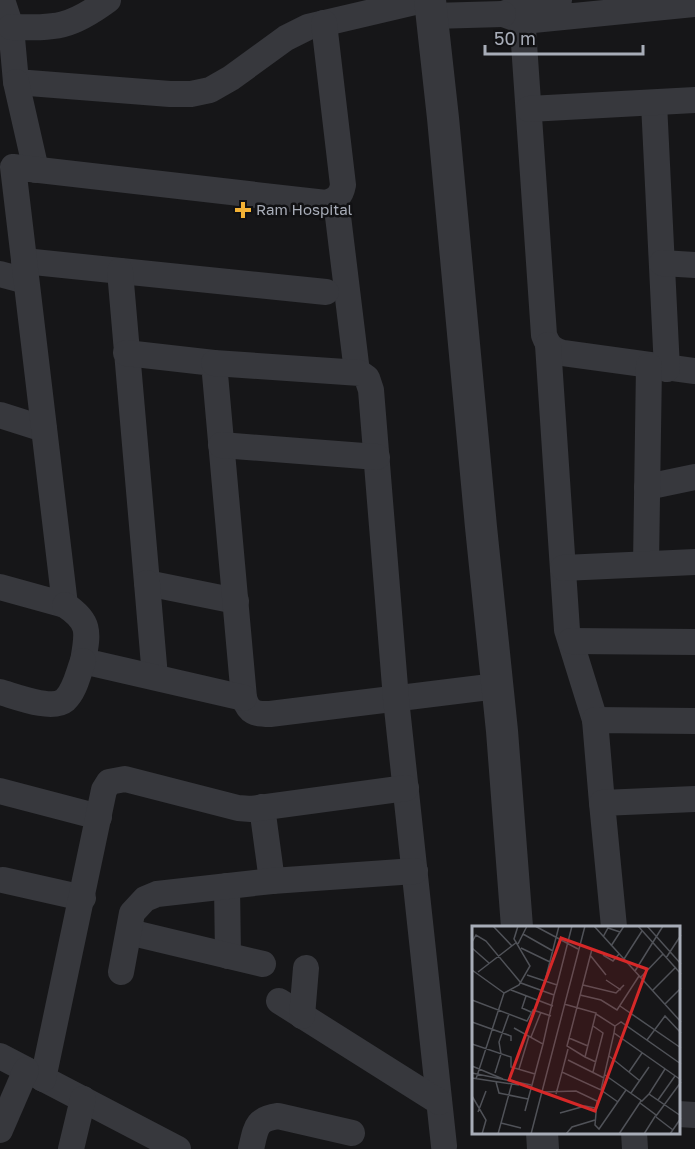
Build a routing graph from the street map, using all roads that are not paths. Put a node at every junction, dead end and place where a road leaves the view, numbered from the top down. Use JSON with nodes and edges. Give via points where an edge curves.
{"nodes":[{"id":1,"x":2,"y":0,"type":"edge"},
{"id":2,"x":108,"y":0,"type":"edge"},
{"id":3,"x":559,"y":0,"type":"edge"},
{"id":4,"x":679,"y":4,"type":"edge"},
{"id":5,"x":428,"y":6,"type":"edge"},
{"id":6,"x":517,"y":11,"type":"edge"},
{"id":7,"x":324,"y":23,"type":"junction"},
{"id":8,"x":8,"y":40,"type":"edge"},
{"id":9,"x":16,"y":82,"type":"junction"},
{"id":10,"x":695,"y":100,"type":"edge"},
{"id":11,"x":654,"y":103,"type":"junction"},
{"id":12,"x":529,"y":109,"type":"junction"},
{"id":13,"x":16,"y":167,"type":"edge"},
{"id":14,"x":336,"y":200,"type":"junction"},
{"id":15,"x":662,"y":263,"type":"junction"},
{"id":16,"x":695,"y":265,"type":"edge"},
{"id":17,"x":25,"y":271,"type":"junction"},
{"id":18,"x":120,"y":271,"type":"junction"},
{"id":19,"x":0,"y":274,"type":"edge"},
{"id":20,"x":326,"y":292,"type":"dead end"},
{"id":21,"x":548,"y":345,"type":"junction"},
{"id":22,"x":126,"y":353,"type":"junction"},
{"id":23,"x":214,"y":363,"type":"junction"},
{"id":24,"x":658,"y":367,"type":"junction"},
{"id":25,"x":695,"y":371,"type":"edge"},
{"id":26,"x":357,"y":372,"type":"junction"},
{"id":27,"x":0,"y":415,"type":"edge"},
{"id":28,"x":44,"y":429,"type":"junction"},
{"id":29,"x":221,"y":445,"type":"junction"},
{"id":30,"x":377,"y":457,"type":"junction"},
{"id":31,"x":695,"y":477,"type":"edge"},
{"id":32,"x":647,"y":487,"type":"junction"},
{"id":33,"x":695,"y":562,"type":"edge"},
{"id":34,"x":646,"y":564,"type":"junction"},
{"id":35,"x":563,"y":568,"type":"junction"},
{"id":36,"x":147,"y":583,"type":"junction"},
{"id":37,"x":0,"y":587,"type":"edge"},
{"id":38,"x":236,"y":601,"type":"junction"},
{"id":39,"x":65,"y":605,"type":"junction"},
{"id":40,"x":571,"y":641,"type":"junction"},
{"id":41,"x":695,"y":642,"type":"edge"},
{"id":42,"x":83,"y":661,"type":"junction"},
{"id":43,"x":155,"y":677,"type":"junction"},
{"id":44,"x":497,"y":686,"type":"junction"},
{"id":45,"x":0,"y":692,"type":"edge"},
{"id":46,"x":244,"y":698,"type":"junction"},
{"id":47,"x":396,"y":699,"type":"junction"},
{"id":48,"x":595,"y":720,"type":"junction"},
{"id":49,"x":695,"y":721,"type":"edge"},
{"id":50,"x":406,"y":788,"type":"junction"},
{"id":51,"x":0,"y":791,"type":"edge"},
{"id":52,"x":695,"y":799,"type":"edge"},
{"id":53,"x":602,"y":803,"type":"junction"},
{"id":54,"x":262,"y":807,"type":"junction"},
{"id":55,"x":99,"y":817,"type":"junction"},
{"id":56,"x":415,"y":872,"type":"junction"},
{"id":57,"x":3,"y":880,"type":"dead end"},
{"id":58,"x":272,"y":881,"type":"junction"},
{"id":59,"x":227,"y":886,"type":"junction"},
{"id":60,"x":83,"y":898,"type":"junction"},
{"id":61,"x":517,"y":926,"type":"edge"},
{"id":62,"x":614,"y":926,"type":"edge"},
{"id":63,"x":129,"y":932,"type":"junction"},
{"id":64,"x":228,"y":956,"type":"junction"},
{"id":65,"x":263,"y":964,"type":"dead end"},
{"id":66,"x":306,"y":968,"type":"dead end"},
{"id":67,"x":121,"y":972,"type":"dead end"},
{"id":68,"x":279,"y":1001,"type":"dead end"},
{"id":69,"x":302,"y":1016,"type":"junction"},
{"id":70,"x":0,"y":1056,"type":"edge"},
{"id":71,"x":34,"y":1074,"type":"junction"},
{"id":72,"x":83,"y":1100,"type":"junction"},
{"id":73,"x":439,"y":1102,"type":"junction"},
{"id":74,"x":680,"y":1114,"type":"edge"},
{"id":75,"x":695,"y":1115,"type":"edge"},
{"id":76,"x":0,"y":1130,"type":"edge"},
{"id":77,"x":352,"y":1133,"type":"dead end"},
{"id":78,"x":542,"y":1134,"type":"edge"},
{"id":79,"x":634,"y":1134,"type":"edge"},
{"id":80,"x":444,"y":1146,"type":"dead end"},
{"id":81,"x":71,"y":1149,"type":"edge"},
{"id":82,"x":178,"y":1149,"type":"edge"},
{"id":83,"x":251,"y":1149,"type":"edge"},
{"id":84,"x":543,"y":1149,"type":"edge"},
{"id":85,"x":635,"y":1149,"type":"edge"}],
"edges":[{"from":1,"to":8,"type":"street"},
{"from":2,"to":8,"type":"street","via":[[71,22]]},
{"from":3,"to":6,"type":"street"},
{"from":4,"to":6,"type":"street"},
{"from":5,"to":6,"type":"street","via":[[468,15]]},
{"from":5,"to":7,"type":"street"},
{"from":5,"to":44,"type":"street"},
{"from":6,"to":12,"type":"street"},
{"from":7,"to":9,"type":"street","via":[[286,38],[210,90],[191,94]]},
{"from":7,"to":14,"type":"street","via":[[343,185]]},
{"from":8,"to":9,"type":"street"},
{"from":9,"to":13,"type":"street"},
{"from":10,"to":11,"type":"street"},
{"from":11,"to":12,"type":"street"},
{"from":11,"to":15,"type":"street"},
{"from":12,"to":21,"type":"street","via":[[544,335]]},
{"from":13,"to":14,"type":"street","via":[[326,203]]},
{"from":13,"to":17,"type":"street"},
{"from":14,"to":26,"type":"street"},
{"from":15,"to":16,"type":"street"},
{"from":15,"to":24,"type":"street"},
{"from":17,"to":18,"type":"street"},
{"from":17,"to":19,"type":"street"},
{"from":17,"to":28,"type":"street"},
{"from":18,"to":20,"type":"street"},
{"from":18,"to":22,"type":"street"},
{"from":21,"to":24,"type":"street","via":[[563,353]]},
{"from":21,"to":35,"type":"street"},
{"from":22,"to":23,"type":"street"},
{"from":22,"to":36,"type":"street"},
{"from":23,"to":26,"type":"street"},
{"from":23,"to":29,"type":"street"},
{"from":24,"to":25,"type":"street"},
{"from":24,"to":32,"type":"street"},
{"from":26,"to":30,"type":"street","via":[[367,378],[371,390]]},
{"from":27,"to":28,"type":"street"},
{"from":28,"to":39,"type":"street"},
{"from":29,"to":30,"type":"street"},
{"from":29,"to":38,"type":"street"},
{"from":30,"to":47,"type":"street"},
{"from":31,"to":32,"type":"street"},
{"from":32,"to":34,"type":"street"},
{"from":33,"to":34,"type":"street"},
{"from":34,"to":35,"type":"street"},
{"from":35,"to":40,"type":"street"},
{"from":36,"to":38,"type":"street"},
{"from":36,"to":43,"type":"street"},
{"from":37,"to":39,"type":"street"},
{"from":38,"to":46,"type":"street"},
{"from":39,"to":42,"type":"street","via":[[84,621],[88,635]]},
{"from":40,"to":41,"type":"street"},
{"from":40,"to":48,"type":"street"},
{"from":42,"to":43,"type":"street"},
{"from":42,"to":45,"type":"street","via":[[73,688],[58,704]]},
{"from":43,"to":46,"type":"street"},
{"from":44,"to":47,"type":"street"},
{"from":44,"to":61,"type":"street"},
{"from":46,"to":47,"type":"street","via":[[257,714]]},
{"from":47,"to":50,"type":"street"},
{"from":48,"to":49,"type":"street"},
{"from":48,"to":53,"type":"street"},
{"from":50,"to":54,"type":"street"},
{"from":50,"to":56,"type":"street"},
{"from":51,"to":55,"type":"street"},
{"from":52,"to":53,"type":"street"},
{"from":53,"to":62,"type":"street"},
{"from":54,"to":55,"type":"street","via":[[238,808],[117,779],[104,790]]},
{"from":54,"to":58,"type":"street"},
{"from":55,"to":60,"type":"street"},
{"from":56,"to":58,"type":"street"},
{"from":56,"to":73,"type":"street"},
{"from":57,"to":60,"type":"street"},
{"from":58,"to":59,"type":"street"},
{"from":59,"to":63,"type":"street","via":[[157,894],[145,899],[132,914]]},
{"from":59,"to":64,"type":"street"},
{"from":60,"to":71,"type":"street"},
{"from":63,"to":64,"type":"street"},
{"from":63,"to":67,"type":"street"},
{"from":64,"to":65,"type":"street"},
{"from":66,"to":69,"type":"street"},
{"from":68,"to":69,"type":"street"},
{"from":69,"to":73,"type":"street"},
{"from":70,"to":71,"type":"street"},
{"from":71,"to":72,"type":"street"},
{"from":71,"to":76,"type":"street"},
{"from":72,"to":81,"type":"street"},
{"from":72,"to":82,"type":"street"},
{"from":73,"to":80,"type":"street"},
{"from":74,"to":75,"type":"street"},
{"from":77,"to":83,"type":"street","via":[[269,1117],[256,1127]]},
{"from":78,"to":84,"type":"street"},
{"from":79,"to":85,"type":"street"}]}
